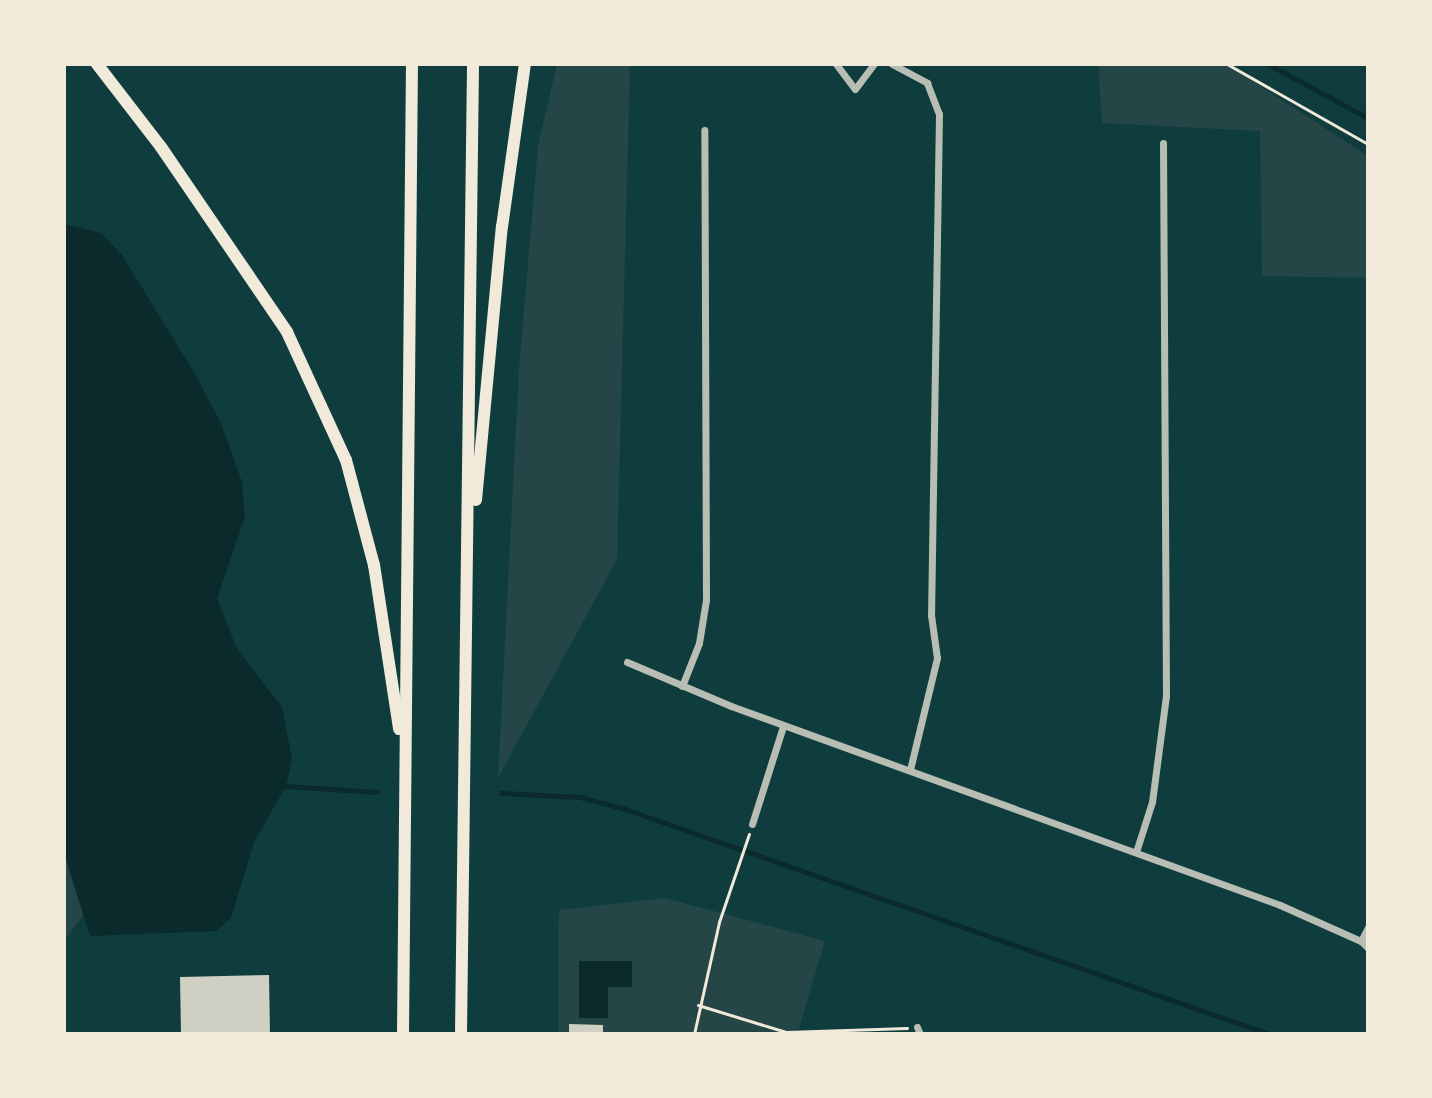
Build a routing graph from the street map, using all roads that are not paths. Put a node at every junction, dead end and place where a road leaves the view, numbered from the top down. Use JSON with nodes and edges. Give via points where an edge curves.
{"nodes":[{"id":1,"x":97,"y":64,"type":"edge"},
{"id":2,"x":412,"y":64,"type":"edge"},
{"id":3,"x":473,"y":64,"type":"edge"},
{"id":4,"x":525,"y":64,"type":"edge"},
{"id":5,"x":836,"y":64,"type":"edge"},
{"id":6,"x":874,"y":64,"type":"edge"},
{"id":7,"x":892,"y":64,"type":"edge"},
{"id":8,"x":704,"y":130,"type":"dead end"},
{"id":9,"x":1163,"y":143,"type":"dead end"},
{"id":10,"x":468,"y":583,"type":"junction"},
{"id":11,"x":627,"y":662,"type":"dead end"},
{"id":12,"x":682,"y":686,"type":"junction"},
{"id":13,"x":783,"y":726,"type":"junction"},
{"id":14,"x":404,"y":765,"type":"junction"},
{"id":15,"x":910,"y":770,"type":"junction"},
{"id":16,"x":752,"y":824,"type":"dead end"},
{"id":17,"x":1136,"y":852,"type":"junction"},
{"id":18,"x":1368,"y":927,"type":"edge"},
{"id":19,"x":1361,"y":941,"type":"junction"},
{"id":20,"x":1368,"y":948,"type":"edge"},
{"id":21,"x":403,"y":1034,"type":"edge"},
{"id":22,"x":461,"y":1034,"type":"edge"}],
"edges":[{"from":1,"to":14,"type":"highway","via":[[161,147],[287,332],[346,460],[374,565]]},
{"from":2,"to":14,"type":"highway"},
{"from":3,"to":10,"type":"highway"},
{"from":4,"to":10,"type":"highway","via":[[502,227]]},
{"from":5,"to":6,"type":"street","via":[[855,89]]},
{"from":7,"to":15,"type":"street","via":[[927,83],[939,114],[932,340],[931,615],[937,658]]},
{"from":8,"to":12,"type":"street","via":[[706,600],[699,643]]},
{"from":9,"to":17,"type":"street","via":[[1166,696],[1152,802]]},
{"from":10,"to":22,"type":"highway"},
{"from":11,"to":12,"type":"street"},
{"from":12,"to":13,"type":"street"},
{"from":13,"to":15,"type":"street"},
{"from":13,"to":16,"type":"street"},
{"from":14,"to":21,"type":"highway"},
{"from":15,"to":17,"type":"street"},
{"from":17,"to":19,"type":"street"},
{"from":18,"to":19,"type":"street"},
{"from":19,"to":20,"type":"street"}]}
